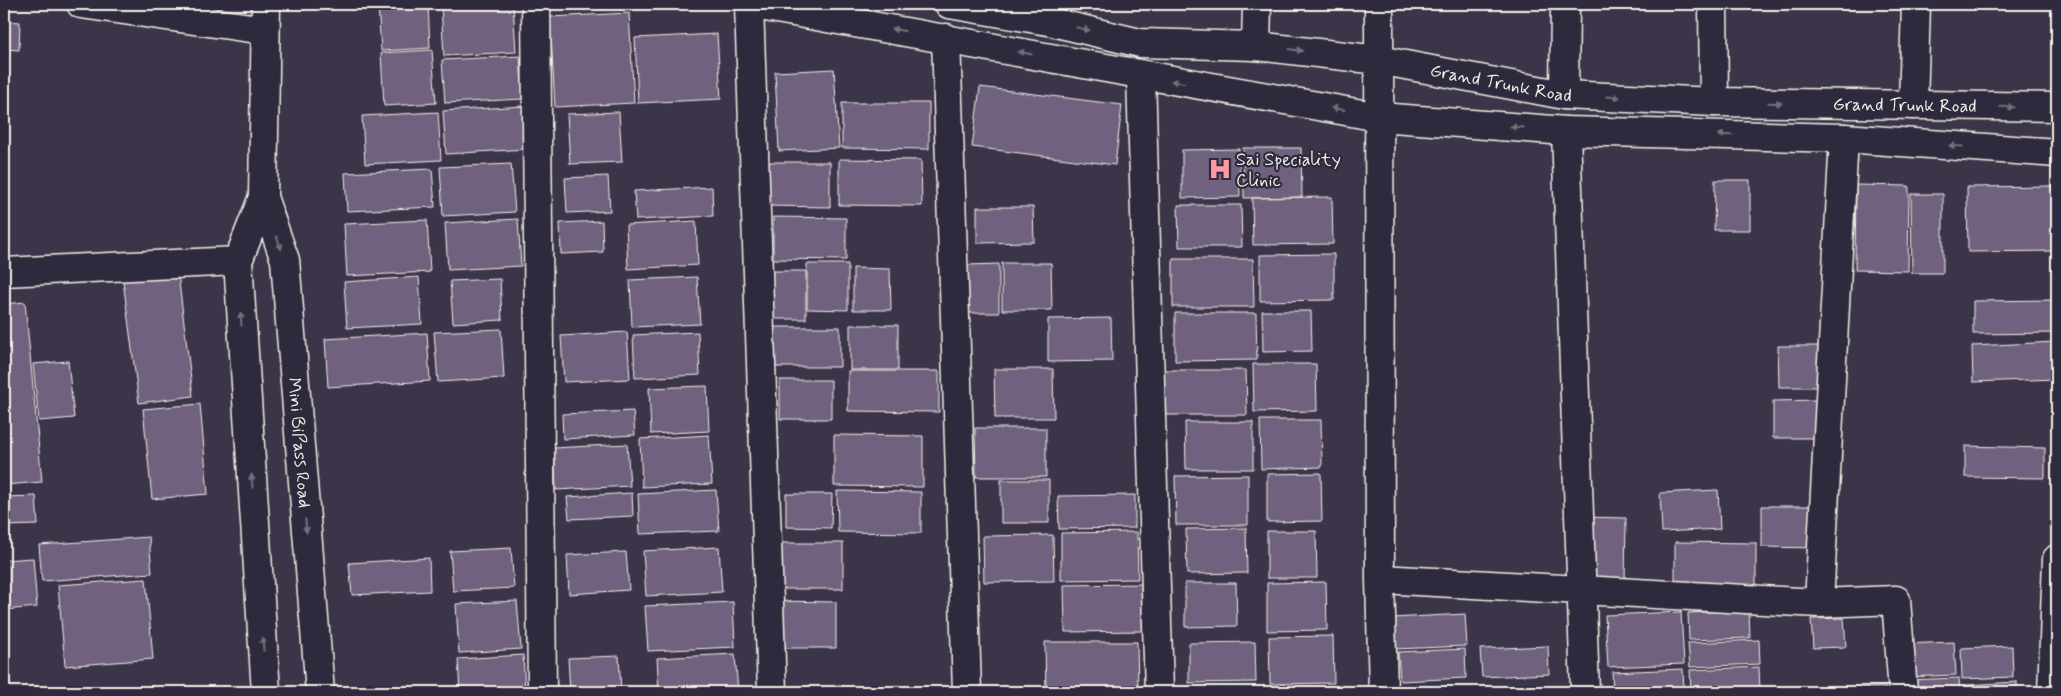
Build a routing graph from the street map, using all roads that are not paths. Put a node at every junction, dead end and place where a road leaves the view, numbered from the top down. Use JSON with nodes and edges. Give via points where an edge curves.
{"nodes":[{"id":1,"x":81,"y":4,"type":"edge"},
{"id":2,"x":536,"y":4,"type":"edge"},
{"id":3,"x":749,"y":4,"type":"edge"},
{"id":4,"x":949,"y":4,"type":"edge"},
{"id":5,"x":1257,"y":4,"type":"edge"},
{"id":6,"x":1379,"y":4,"type":"edge"},
{"id":7,"x":1565,"y":4,"type":"edge"},
{"id":8,"x":1713,"y":4,"type":"edge"},
{"id":9,"x":1916,"y":4,"type":"edge"},
{"id":10,"x":1048,"y":12,"type":"edge"},
{"id":11,"x":265,"y":17,"type":"edge"},
{"id":12,"x":946,"y":38,"type":"junction"},
{"id":13,"x":1256,"y":46,"type":"junction"},
{"id":14,"x":1379,"y":60,"type":"junction"},
{"id":15,"x":1142,"y":75,"type":"junction"},
{"id":16,"x":1564,"y":95,"type":"junction"},
{"id":17,"x":1714,"y":102,"type":"junction"},
{"id":18,"x":1913,"y":105,"type":"junction"},
{"id":19,"x":2057,"y":107,"type":"edge"},
{"id":20,"x":1379,"y":117,"type":"junction"},
{"id":21,"x":1566,"y":131,"type":"junction"},
{"id":22,"x":1844,"y":138,"type":"junction"},
{"id":23,"x":2057,"y":153,"type":"edge"},
{"id":24,"x":263,"y":197,"type":"junction"},
{"id":25,"x":238,"y":261,"type":"junction"},
{"id":26,"x":4,"y":272,"type":"edge"},
{"id":27,"x":2057,"y":559,"type":"edge"},
{"id":28,"x":1380,"y":579,"type":"junction"},
{"id":29,"x":1581,"y":590,"type":"junction"},
{"id":30,"x":1819,"y":603,"type":"junction"},
{"id":31,"x":266,"y":692,"type":"edge"},
{"id":32,"x":320,"y":692,"type":"edge"},
{"id":33,"x":542,"y":692,"type":"edge"},
{"id":34,"x":772,"y":692,"type":"edge"},
{"id":35,"x":967,"y":692,"type":"edge"},
{"id":36,"x":1159,"y":692,"type":"edge"},
{"id":37,"x":1383,"y":692,"type":"edge"},
{"id":38,"x":1585,"y":692,"type":"edge"},
{"id":39,"x":1903,"y":692,"type":"edge"},
{"id":40,"x":2052,"y":692,"type":"edge"}],
"edges":[{"from":1,"to":11,"type":"street"},
{"from":2,"to":33,"type":"street"},
{"from":12,"to":3,"type":"street","one_way":true},
{"from":3,"to":34,"type":"street"},
{"from":4,"to":10,"type":"street","name":"Grand Trunk Road"},
{"from":5,"to":13,"type":"street"},
{"from":6,"to":14,"type":"street"},
{"from":7,"to":16,"type":"street"},
{"from":8,"to":17,"type":"street"},
{"from":9,"to":18,"type":"street"},
{"from":10,"to":13,"type":"street","name":"Grand Trunk Road","one_way":true,"via":[[1140,43]]},
{"from":11,"to":24,"type":"street"},
{"from":15,"to":12,"type":"street","one_way":true},
{"from":12,"to":35,"type":"street"},
{"from":13,"to":14,"type":"street","name":"Grand Trunk Road","one_way":true},
{"from":14,"to":16,"type":"street","name":"Grand Trunk Road"},
{"from":14,"to":20,"type":"street"},
{"from":20,"to":15,"type":"street","one_way":true},
{"from":15,"to":36,"type":"street"},
{"from":16,"to":17,"type":"street","name":"Grand Trunk Road","one_way":true},
{"from":17,"to":18,"type":"street","name":"Grand Trunk Road","one_way":true},
{"from":18,"to":19,"type":"street","name":"Grand Trunk Road","one_way":true},
{"from":21,"to":20,"type":"street","one_way":true},
{"from":20,"to":28,"type":"street"},
{"from":22,"to":21,"type":"street","one_way":true},
{"from":21,"to":29,"type":"street"},
{"from":23,"to":22,"type":"street","one_way":true},
{"from":22,"to":30,"type":"street"},
{"from":24,"to":25,"type":"street"},
{"from":24,"to":32,"type":"street","name":"Mini BiPass Road","one_way":true,"via":[[285,260]]},
{"from":25,"to":26,"type":"street"},
{"from":31,"to":25,"type":"street","one_way":true},
{"from":27,"to":40,"type":"street"},
{"from":28,"to":29,"type":"street"},
{"from":28,"to":37,"type":"street"},
{"from":29,"to":30,"type":"street"},
{"from":29,"to":38,"type":"street"},
{"from":30,"to":39,"type":"street","via":[[1896,600]]}]}
